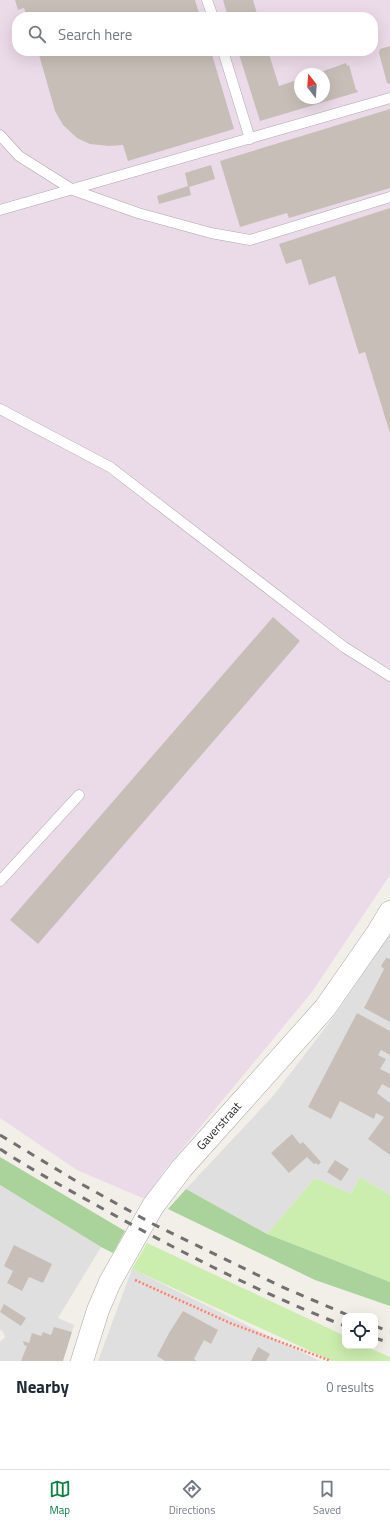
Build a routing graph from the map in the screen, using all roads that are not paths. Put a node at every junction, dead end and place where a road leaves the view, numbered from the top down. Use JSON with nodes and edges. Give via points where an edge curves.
{"nodes":[{"id":1,"x":208,"y":0,"type":"edge"},
{"id":2,"x":212,"y":12,"type":"edge"},
{"id":3,"x":225,"y":56,"type":"edge"},
{"id":4,"x":390,"y":98,"type":"edge"},
{"id":5,"x":0,"y":135,"type":"edge"},
{"id":6,"x":250,"y":139,"type":"junction"},
{"id":7,"x":73,"y":190,"type":"junction"},
{"id":8,"x":390,"y":197,"type":"edge"},
{"id":9,"x":0,"y":210,"type":"edge"},
{"id":10,"x":0,"y":409,"type":"edge"},
{"id":11,"x":390,"y":676,"type":"edge"},
{"id":12,"x":79,"y":795,"type":"dead end"},
{"id":13,"x":0,"y":881,"type":"edge"},
{"id":14,"x":390,"y":912,"type":"edge"},
{"id":15,"x":82,"y":1361,"type":"edge"}],
"edges":[{"from":1,"to":2,"type":"lane"},
{"from":3,"to":6,"type":"lane"},
{"from":4,"to":6,"type":"lane"},
{"from":5,"to":7,"type":"lane","via":[[19,156]]},
{"from":6,"to":7,"type":"lane"},
{"from":7,"to":8,"type":"lane","via":[[138,214],[211,233],[250,240]]},
{"from":7,"to":9,"type":"lane"},
{"from":10,"to":11,"type":"lane","via":[[110,467],[344,647]]},
{"from":12,"to":13,"type":"lane"},
{"from":14,"to":15,"type":"street","name":"Gaverstraat","via":[[325,1008],[167,1186],[153,1206],[116,1271],[98,1310]]}]}
